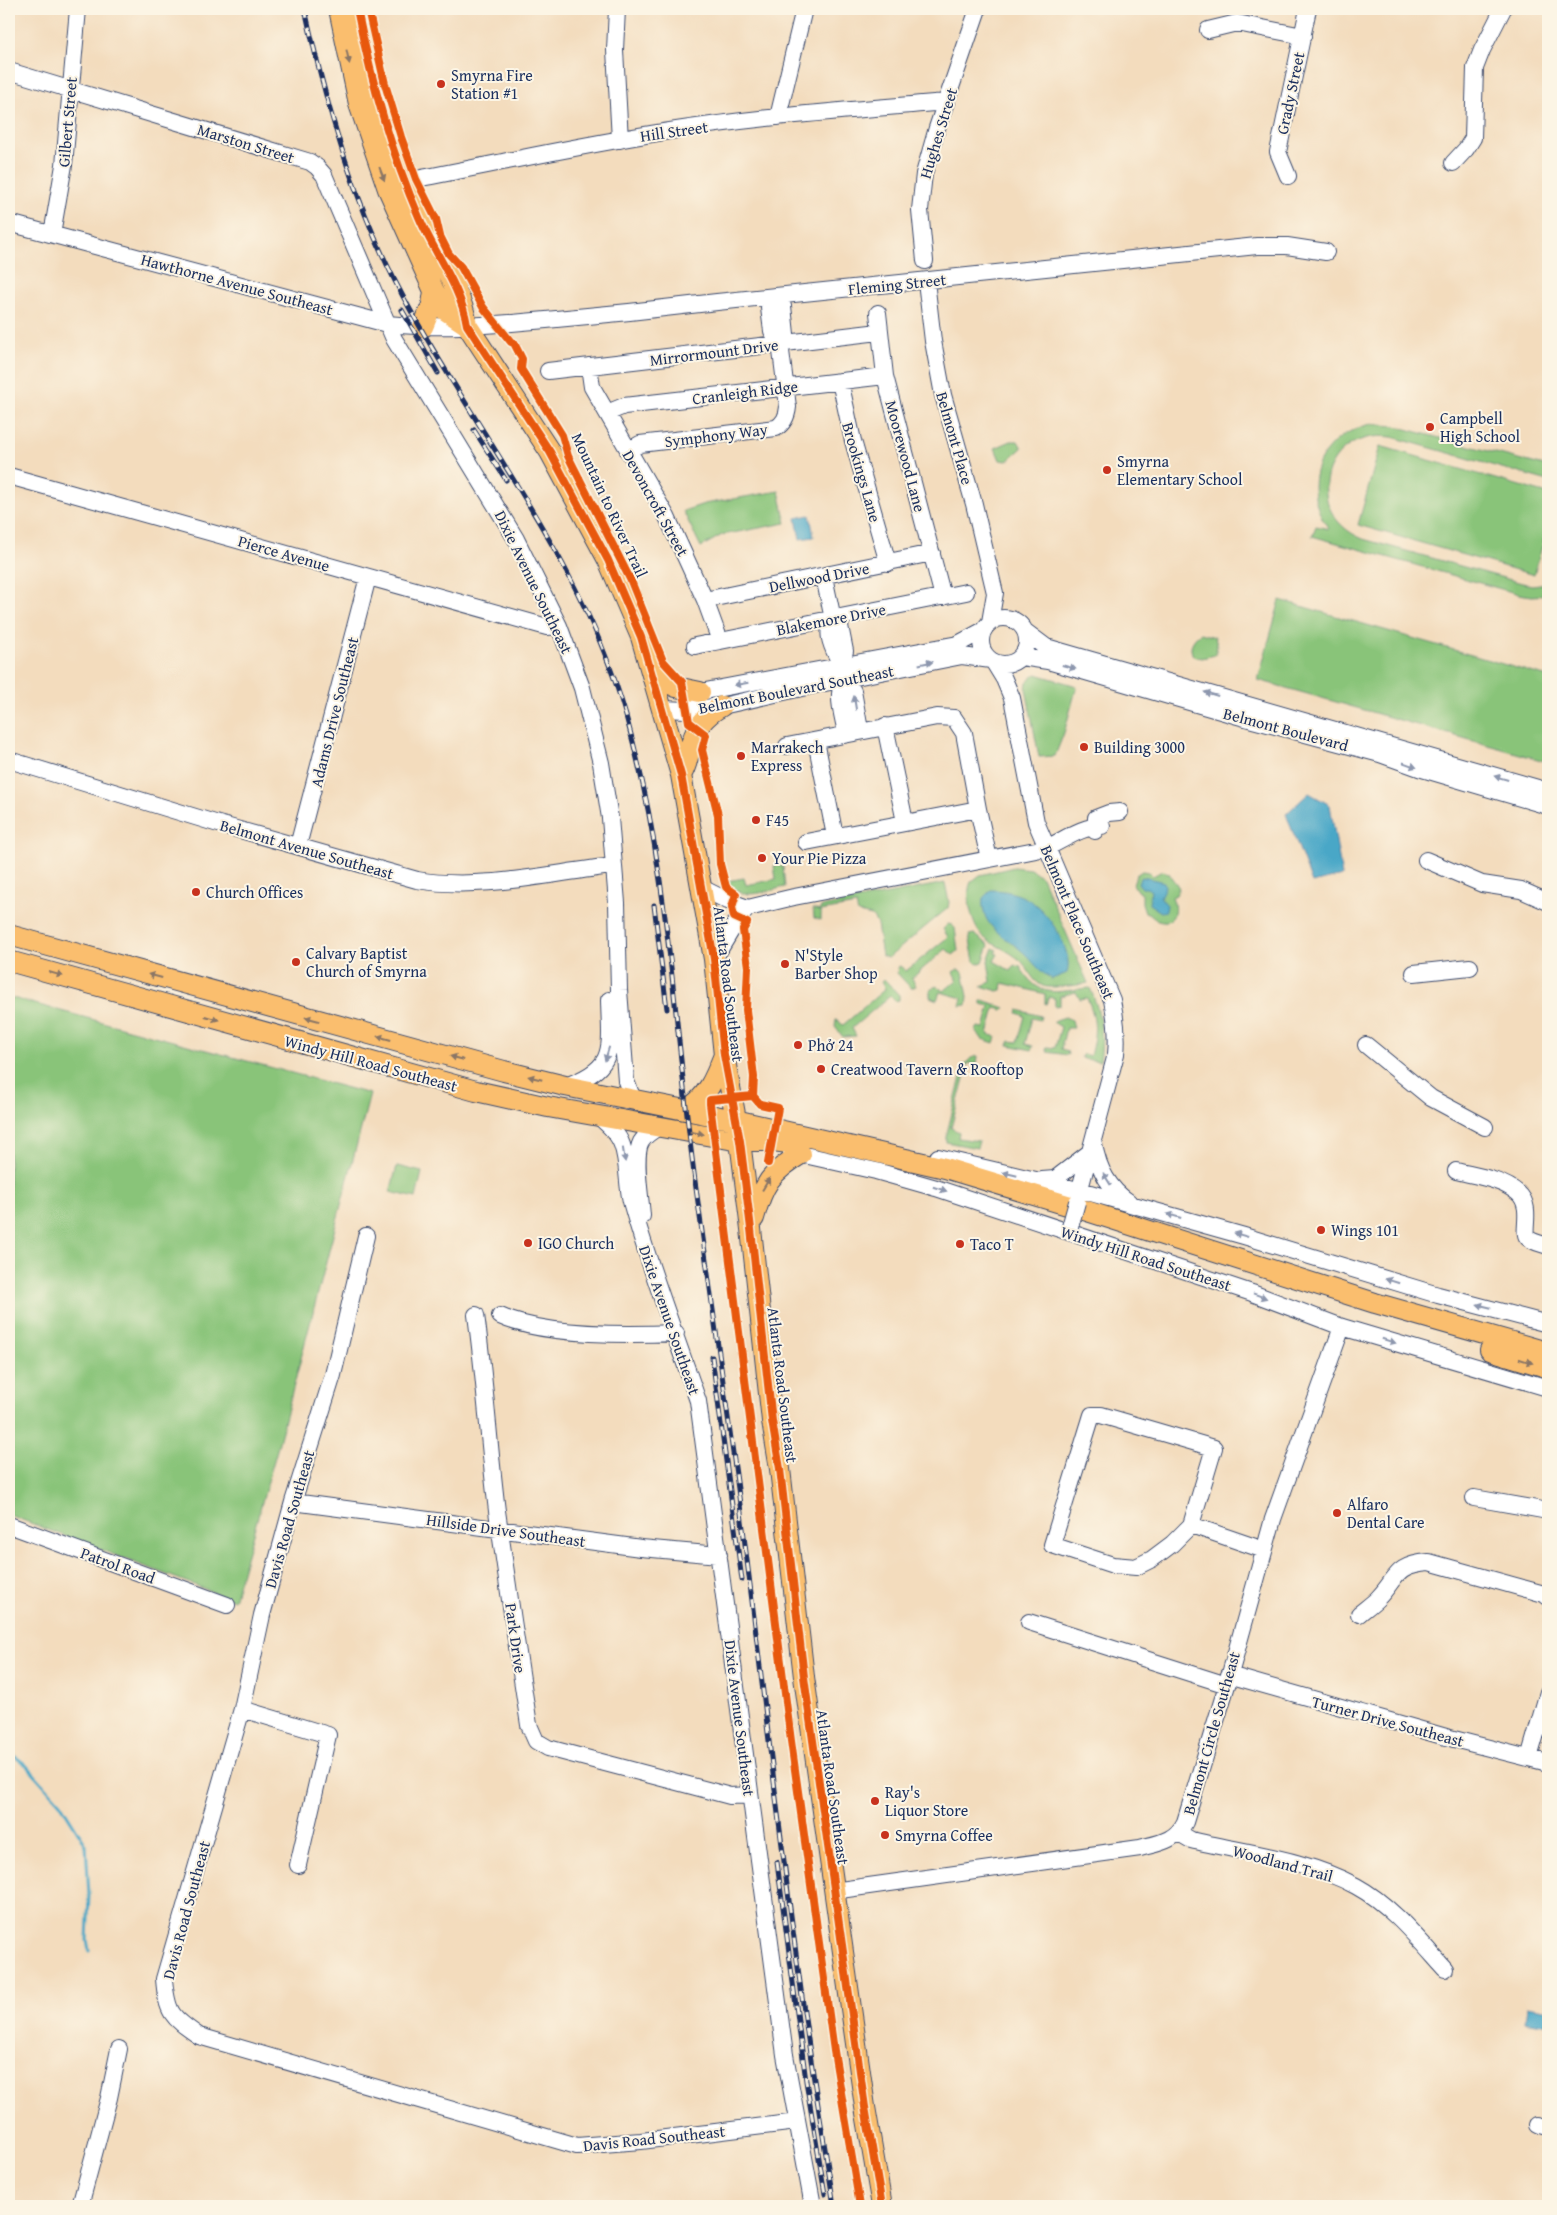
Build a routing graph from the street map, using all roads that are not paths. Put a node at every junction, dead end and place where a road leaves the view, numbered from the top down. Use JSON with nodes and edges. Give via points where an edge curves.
{"nodes":[{"id":1,"x":78,"y":9,"type":"edge"},
{"id":2,"x":339,"y":9,"type":"edge"},
{"id":3,"x":357,"y":9,"type":"edge"},
{"id":4,"x":616,"y":9,"type":"edge"},
{"id":5,"x":804,"y":9,"type":"edge"},
{"id":6,"x":978,"y":9,"type":"edge"},
{"id":7,"x":1308,"y":9,"type":"edge"},
{"id":8,"x":1503,"y":9,"type":"edge"},
{"id":9,"x":1208,"y":30,"type":"dead end"},
{"id":10,"x":1303,"y":36,"type":"junction"},
{"id":11,"x":9,"y":71,"type":"edge"},
{"id":12,"x":70,"y":89,"type":"junction"},
{"id":13,"x":946,"y":102,"type":"junction"},
{"id":14,"x":778,"y":118,"type":"junction"},
{"id":15,"x":620,"y":140,"type":"junction"},
{"id":16,"x":1452,"y":164,"type":"dead end"},
{"id":17,"x":1288,"y":176,"type":"dead end"},
{"id":18,"x":405,"y":183,"type":"junction"},
{"id":19,"x":9,"y":223,"type":"edge"},
{"id":20,"x":52,"y":234,"type":"junction"},
{"id":21,"x":1326,"y":252,"type":"dead end"},
{"id":22,"x":925,"y":261,"type":"dead end"},
{"id":23,"x":926,"y":281,"type":"junction"},
{"id":24,"x":434,"y":290,"type":"junction"},
{"id":25,"x":774,"y":297,"type":"junction"},
{"id":26,"x":878,"y":313,"type":"dead end"},
{"id":27,"x":386,"y":324,"type":"junction"},
{"id":28,"x":467,"y":325,"type":"junction"},
{"id":29,"x":423,"y":327,"type":"junction"},
{"id":30,"x":879,"y":332,"type":"junction"},
{"id":31,"x":780,"y":344,"type":"junction"},
{"id":32,"x":589,"y":366,"type":"junction"},
{"id":33,"x":548,"y":371,"type":"dead end"},
{"id":34,"x":885,"y":376,"type":"junction"},
{"id":35,"x":840,"y":381,"type":"junction"},
{"id":36,"x":786,"y":387,"type":"junction"},
{"id":37,"x":607,"y":414,"type":"junction"},
{"id":38,"x":628,"y":451,"type":"junction"},
{"id":39,"x":9,"y":476,"type":"edge"},
{"id":40,"x":932,"y":553,"type":"junction"},
{"id":41,"x":888,"y":563,"type":"junction"},
{"id":42,"x":368,"y":577,"type":"junction"},
{"id":43,"x":824,"y":577,"type":"junction"},
{"id":44,"x":966,"y":592,"type":"dead end"},
{"id":45,"x":995,"y":593,"type":"junction"},
{"id":46,"x":942,"y":597,"type":"junction"},
{"id":47,"x":705,"y":600,"type":"junction"},
{"id":48,"x":832,"y":619,"type":"junction"},
{"id":49,"x":1015,"y":620,"type":"junction"},
{"id":50,"x":559,"y":626,"type":"junction"},
{"id":51,"x":987,"y":626,"type":"junction"},
{"id":52,"x":1026,"y":632,"type":"junction"},
{"id":53,"x":720,"y":641,"type":"junction"},
{"id":54,"x":695,"y":646,"type":"dead end"},
{"id":55,"x":1020,"y":658,"type":"junction"},
{"id":56,"x":992,"y":660,"type":"junction"},
{"id":57,"x":652,"y":672,"type":"junction"},
{"id":58,"x":842,"y":672,"type":"junction"},
{"id":59,"x":700,"y":692,"type":"junction"},
{"id":60,"x":1012,"y":698,"type":"junction"},
{"id":61,"x":722,"y":706,"type":"junction"},
{"id":62,"x":662,"y":709,"type":"junction"},
{"id":63,"x":885,"y":726,"type":"junction"},
{"id":64,"x":853,"y":732,"type":"junction"},
{"id":65,"x":816,"y":741,"type":"junction"},
{"id":66,"x":787,"y":746,"type":"dead end"},
{"id":67,"x":9,"y":760,"type":"edge"},
{"id":68,"x":681,"y":775,"type":"junction"},
{"id":69,"x":1548,"y":791,"type":"edge"},
{"id":70,"x":1548,"y":806,"type":"edge"},
{"id":71,"x":978,"y":809,"type":"junction"},
{"id":72,"x":1120,"y":812,"type":"dead end"},
{"id":73,"x":906,"y":822,"type":"junction"},
{"id":74,"x":835,"y":836,"type":"junction"},
{"id":75,"x":806,"y":842,"type":"dead end"},
{"id":76,"x":298,"y":846,"type":"junction"},
{"id":77,"x":1046,"y":848,"type":"junction"},
{"id":78,"x":989,"y":859,"type":"junction"},
{"id":79,"x":1426,"y":860,"type":"dead end"},
{"id":80,"x":614,"y":866,"type":"junction"},
{"id":81,"x":702,"y":888,"type":"junction"},
{"id":82,"x":1548,"y":902,"type":"edge"},
{"id":83,"x":748,"y":908,"type":"junction"},
{"id":84,"x":9,"y":935,"type":"edge"},
{"id":85,"x":714,"y":959,"type":"junction"},
{"id":86,"x":9,"y":961,"type":"edge"},
{"id":87,"x":1470,"y":967,"type":"dead end"},
{"id":88,"x":1414,"y":973,"type":"dead end"},
{"id":89,"x":1366,"y":1045,"type":"dead end"},
{"id":90,"x":724,"y":1055,"type":"junction"},
{"id":91,"x":565,"y":1086,"type":"junction"},
{"id":92,"x":636,"y":1101,"type":"junction"},
{"id":93,"x":686,"y":1110,"type":"junction"},
{"id":94,"x":598,"y":1116,"type":"junction"},
{"id":95,"x":735,"y":1120,"type":"junction"},
{"id":96,"x":659,"y":1127,"type":"junction"},
{"id":97,"x":1485,"y":1127,"type":"dead end"},
{"id":98,"x":740,"y":1141,"type":"junction"},
{"id":99,"x":1092,"y":1147,"type":"junction"},
{"id":100,"x":801,"y":1154,"type":"junction"},
{"id":101,"x":1456,"y":1171,"type":"dead end"},
{"id":102,"x":1040,"y":1181,"type":"junction"},
{"id":103,"x":1078,"y":1196,"type":"junction"},
{"id":104,"x":1136,"y":1206,"type":"junction"},
{"id":105,"x":752,"y":1229,"type":"junction"},
{"id":106,"x":1070,"y":1230,"type":"junction"},
{"id":107,"x":366,"y":1236,"type":"dead end"},
{"id":108,"x":642,"y":1236,"type":"junction"},
{"id":109,"x":1548,"y":1246,"type":"edge"},
{"id":110,"x":476,"y":1315,"type":"dead end"},
{"id":111,"x":500,"y":1316,"type":"dead end"},
{"id":112,"x":1548,"y":1324,"type":"edge"},
{"id":113,"x":1342,"y":1327,"type":"junction"},
{"id":114,"x":676,"y":1333,"type":"junction"},
{"id":115,"x":1545,"y":1375,"type":"edge"},
{"id":116,"x":1474,"y":1498,"type":"dead end"},
{"id":117,"x":293,"y":1502,"type":"junction"},
{"id":118,"x":1548,"y":1511,"type":"edge"},
{"id":119,"x":9,"y":1525,"type":"edge"},
{"id":120,"x":1191,"y":1525,"type":"junction"},
{"id":121,"x":500,"y":1529,"type":"junction"},
{"id":122,"x":1264,"y":1550,"type":"junction"},
{"id":123,"x":718,"y":1555,"type":"junction"},
{"id":124,"x":1548,"y":1597,"type":"edge"},
{"id":125,"x":227,"y":1605,"type":"dead end"},
{"id":126,"x":1360,"y":1614,"type":"dead end"},
{"id":127,"x":1029,"y":1622,"type":"dead end"},
{"id":128,"x":1228,"y":1680,"type":"junction"},
{"id":129,"x":1548,"y":1692,"type":"edge"},
{"id":130,"x":242,"y":1708,"type":"junction"},
{"id":131,"x":1529,"y":1758,"type":"junction"},
{"id":132,"x":1548,"y":1763,"type":"edge"},
{"id":133,"x":749,"y":1796,"type":"junction"},
{"id":134,"x":1179,"y":1833,"type":"junction"},
{"id":135,"x":298,"y":1865,"type":"dead end"},
{"id":136,"x":833,"y":1891,"type":"junction"},
{"id":137,"x":1445,"y":1969,"type":"dead end"},
{"id":138,"x":119,"y":2049,"type":"dead end"},
{"id":139,"x":797,"y":2122,"type":"junction"},
{"id":140,"x":80,"y":2206,"type":"edge"},
{"id":141,"x":813,"y":2206,"type":"edge"},
{"id":142,"x":882,"y":2206,"type":"edge"}],
"edges":[{"from":1,"to":12,"type":"street","name":"Gilbert Street"},
{"from":2,"to":24,"type":"main road","name":"Atlanta Road Southeast","one_way":true,"via":[[353,79],[373,148]]},
{"from":3,"to":18,"type":"main road","name":"Atlanta Road Southeast","via":[[379,105]]},
{"from":4,"to":15,"type":"street"},
{"from":5,"to":14,"type":"street"},
{"from":6,"to":13,"type":"street","name":"Hughes Street"},
{"from":7,"to":10,"type":"street","name":"Grady Street"},
{"from":8,"to":16,"type":"street","via":[[1475,68],[1473,138]]},
{"from":9,"to":10,"type":"street","via":[[1236,23]]},
{"from":10,"to":17,"type":"street","name":"Grady Street","via":[[1278,152]]},
{"from":11,"to":12,"type":"street","name":"Marston Street"},
{"from":12,"to":20,"type":"street","name":"Gilbert Street","via":[[64,165]]},
{"from":12,"to":27,"type":"street","name":"Marston Street","via":[[314,164],[324,175]]},
{"from":13,"to":14,"type":"street","name":"Hill Street"},
{"from":13,"to":22,"type":"street","name":"Hughes Street","via":[[929,154],[921,193]]},
{"from":14,"to":15,"type":"street","name":"Hill Street","via":[[672,130]]},
{"from":15,"to":18,"type":"street","name":"Hill Street"},
{"from":18,"to":28,"type":"main road","name":"Atlanta Road Southeast","via":[[464,306]]},
{"from":19,"to":20,"type":"street","name":"Hawthorne Avenue Southeast"},
{"from":20,"to":27,"type":"street","name":"Hawthorne Avenue Southeast"},
{"from":21,"to":23,"type":"street","name":"Fleming Street","via":[[1287,246],[1257,246]]},
{"from":23,"to":25,"type":"street","name":"Fleming Street"},
{"from":23,"to":45,"type":"street","name":"Belmont Place","via":[[942,395],[974,504]]},
{"from":24,"to":28,"type":"main road","name":"Atlanta Road Southeast","via":[[446,311]]},
{"from":24,"to":29,"type":"main road"},
{"from":25,"to":28,"type":"street","name":"Fleming Street","via":[[633,313]]},
{"from":25,"to":31,"type":"street","name":"Symphony Way","via":[[783,306],[786,334]]},
{"from":26,"to":30,"type":"street","name":"Moorewood Lane"},
{"from":27,"to":29,"type":"street","name":"Hawthorne Avenue Southeast"},
{"from":27,"to":50,"type":"street","name":"Dixie Avenue Southeast","via":[[401,354],[506,519]]},
{"from":28,"to":29,"type":"street","name":"Hawthorne Avenue Southeast"},
{"from":28,"to":57,"type":"main road","name":"Atlanta Road Southeast","via":[[550,452],[594,532],[621,588]]},
{"from":30,"to":31,"type":"street","name":"Mirrormount Drive"},
{"from":30,"to":34,"type":"street","name":"Moorewood Lane"},
{"from":31,"to":32,"type":"street","name":"Mirrormount Drive"},
{"from":31,"to":36,"type":"street","name":"Symphony Way"},
{"from":32,"to":33,"type":"street","name":"Mirrormount Drive"},
{"from":32,"to":37,"type":"street","name":"Devoncroft Street","via":[[592,387]]},
{"from":34,"to":35,"type":"street","name":"Cranleigh Ridge"},
{"from":34,"to":40,"type":"street","name":"Moorewood Lane"},
{"from":35,"to":36,"type":"street","name":"Cranleigh Ridge"},
{"from":35,"to":41,"type":"street","name":"Brookings Lane","via":[[853,441]]},
{"from":36,"to":37,"type":"street","name":"Cranleigh Ridge","via":[[624,406]]},
{"from":36,"to":38,"type":"street","name":"Symphony Way","via":[[788,415],[776,428],[640,444]]},
{"from":37,"to":38,"type":"street","name":"Devoncroft Street"},
{"from":38,"to":47,"type":"street","name":"Devoncroft Street","via":[[667,517]]},
{"from":39,"to":42,"type":"street","name":"Pierce Avenue"},
{"from":40,"to":41,"type":"street","name":"Dellwood Drive"},
{"from":40,"to":46,"type":"street","name":"Moorewood Lane"},
{"from":41,"to":43,"type":"street","name":"Dellwood Drive"},
{"from":42,"to":50,"type":"street","name":"Pierce Avenue","via":[[547,627]]},
{"from":42,"to":76,"type":"street","name":"Adams Drive Southeast"},
{"from":43,"to":47,"type":"street","name":"Dellwood Drive"},
{"from":43,"to":48,"type":"street"},
{"from":44,"to":46,"type":"street","name":"Blakemore Drive"},
{"from":45,"to":49,"type":"street","name":"Belmont Place"},
{"from":45,"to":51,"type":"street","name":"Belmont Place"},
{"from":46,"to":48,"type":"street","name":"Blakemore Drive"},
{"from":47,"to":53,"type":"street","name":"Devoncroft Street"},
{"from":48,"to":53,"type":"street","name":"Blakemore Drive"},
{"from":48,"to":58,"type":"street","via":[[840,626],[845,651]]},
{"from":49,"to":51,"type":"street","via":[[1002,618]]},
{"from":49,"to":52,"type":"street"},
{"from":50,"to":80,"type":"street","name":"Dixie Avenue Southeast","via":[[582,688],[601,763]]},
{"from":51,"to":56,"type":"street","via":[[981,643]]},
{"from":51,"to":58,"type":"street","name":"Belmont Boulevard Southeast","via":[[958,644]]},
{"from":52,"to":55,"type":"street","via":[[1027,646]]},
{"from":69,"to":52,"type":"street","name":"Belmont Boulevard","one_way":true,"via":[[1046,647]]},
{"from":53,"to":54,"type":"street","name":"Blakemore Drive"},
{"from":55,"to":56,"type":"street","via":[[1006,664]]},
{"from":55,"to":60,"type":"street","name":"Belmont Place Southeast"},
{"from":55,"to":70,"type":"street","name":"Belmont Boulevard","one_way":true,"via":[[1048,661],[1380,754]]},
{"from":58,"to":56,"type":"street","name":"Belmont Boulevard Southeast","one_way":true,"via":[[962,656]]},
{"from":56,"to":60,"type":"street","name":"Belmont Place Southeast"},
{"from":57,"to":59,"type":"main road","via":[[676,687]]},
{"from":57,"to":62,"type":"main road","name":"Atlanta Road Southeast"},
{"from":58,"to":59,"type":"street","name":"Belmont Boulevard Southeast","one_way":true},
{"from":58,"to":61,"type":"street","name":"Belmont Boulevard Southeast"},
{"from":58,"to":64,"type":"street","via":[[840,694]]},
{"from":59,"to":62,"type":"street","name":"Belmont Boulevard Southeast"},
{"from":60,"to":77,"type":"street","name":"Belmont Place Southeast","via":[[1034,814]]},
{"from":61,"to":62,"type":"street","name":"Belmont Boulevard Southeast"},
{"from":61,"to":68,"type":"main road","via":[[707,716],[695,731],[687,766]]},
{"from":62,"to":68,"type":"main road","name":"Atlanta Road Southeast"},
{"from":63,"to":64,"type":"street"},
{"from":63,"to":71,"type":"street","via":[[937,717],[954,718],[964,734]]},
{"from":63,"to":73,"type":"street"},
{"from":64,"to":65,"type":"street"},
{"from":65,"to":66,"type":"street"},
{"from":65,"to":74,"type":"street"},
{"from":67,"to":76,"type":"street","name":"Belmont Avenue Southeast"},
{"from":68,"to":81,"type":"main road","name":"Atlanta Road Southeast"},
{"from":71,"to":73,"type":"street"},
{"from":71,"to":78,"type":"street"},
{"from":72,"to":77,"type":"street","via":[[1096,818],[1098,826],[1092,838],[1079,839],[1074,833]]},
{"from":73,"to":74,"type":"street"},
{"from":74,"to":75,"type":"street"},
{"from":76,"to":80,"type":"street","name":"Belmont Avenue Southeast","via":[[405,877],[441,883],[495,882]]},
{"from":77,"to":78,"type":"street"},
{"from":77,"to":99,"type":"street","name":"Belmont Place Southeast","via":[[1112,1000],[1118,1033],[1116,1054]]},
{"from":78,"to":83,"type":"street","via":[[794,896]]},
{"from":79,"to":82,"type":"street","via":[[1482,884],[1521,890]]},
{"from":80,"to":91,"type":"street","name":"Dixie Avenue Southeast","one_way":true,"via":[[607,951],[608,1057],[599,1070]]},
{"from":80,"to":92,"type":"street","name":"Dixie Avenue Southeast","via":[[626,1082]]},
{"from":81,"to":83,"type":"street"},
{"from":81,"to":85,"type":"main road","name":"Atlanta Road Southeast"},
{"from":83,"to":85,"type":"street"},
{"from":91,"to":84,"type":"main road","name":"Windy Hill Road Southeast","one_way":true},
{"from":85,"to":90,"type":"main road","name":"Atlanta Road Southeast"},
{"from":86,"to":94,"type":"main road","name":"Windy Hill Road Southeast","one_way":true,"via":[[441,1082]]},
{"from":87,"to":88,"type":"street"},
{"from":89,"to":97,"type":"street","via":[[1431,1098]]},
{"from":90,"to":93,"type":"main road","via":[[710,1089]]},
{"from":90,"to":95,"type":"main road","name":"Atlanta Road Southeast"},
{"from":91,"to":92,"type":"main road","name":"Windy Hill Road Southeast"},
{"from":92,"to":93,"type":"main road","name":"Windy Hill Road Southeast"},
{"from":93,"to":95,"type":"main road","name":"Windy Hill Road Southeast"},
{"from":94,"to":96,"type":"main road","name":"Windy Hill Road Southeast"},
{"from":94,"to":108,"type":"street","name":"Dixie Avenue Southeast","one_way":true,"via":[[622,1145],[631,1202]]},
{"from":95,"to":98,"type":"main road","name":"Atlanta Road Southeast"},
{"from":102,"to":95,"type":"street","name":"Windy Hill Road Southeast","one_way":true,"via":[[873,1143]]},
{"from":95,"to":115,"type":"main road","name":"Windy Hill Road Southeast","via":[[945,1168],[1087,1211],[1375,1303]]},
{"from":96,"to":98,"type":"main road","name":"Windy Hill Road Southeast","one_way":true},
{"from":96,"to":108,"type":"street","name":"Dixie Avenue Southeast","via":[[642,1140],[638,1152]]},
{"from":98,"to":100,"type":"street","name":"Windy Hill Road Southeast"},
{"from":98,"to":105,"type":"main road","name":"Atlanta Road Southeast"},
{"from":98,"to":115,"type":"main road","name":"Windy Hill Road Southeast","one_way":true,"via":[[772,1141],[823,1149],[946,1178],[1085,1220]]},
{"from":99,"to":102,"type":"street","via":[[1055,1179]]},
{"from":99,"to":103,"type":"street","name":"Belmont Place Southeast"},
{"from":104,"to":99,"type":"street","one_way":true,"via":[[1117,1194],[1104,1176]]},
{"from":105,"to":100,"type":"main road","one_way":true,"via":[[760,1195],[768,1179]]},
{"from":100,"to":106,"type":"street","name":"Windy Hill Road Southeast","one_way":true,"via":[[876,1171]]},
{"from":101,"to":109,"type":"street","via":[[1494,1181],[1518,1193],[1527,1213],[1525,1234]]},
{"from":102,"to":103,"type":"street","name":"Windy Hill Road Southeast"},
{"from":103,"to":104,"type":"street","name":"Windy Hill Road Southeast"},
{"from":103,"to":106,"type":"street","name":"Belmont Place Southeast","bridge":true},
{"from":112,"to":104,"type":"street","name":"Windy Hill Road Southeast","one_way":true},
{"from":105,"to":136,"type":"main road","name":"Atlanta Road Southeast","via":[[772,1421]]},
{"from":106,"to":113,"type":"street","name":"Windy Hill Road Southeast","one_way":true},
{"from":107,"to":117,"type":"street","name":"Davis Road Southeast","via":[[333,1375]]},
{"from":108,"to":114,"type":"street","name":"Dixie Avenue Southeast"},
{"from":110,"to":121,"type":"street","name":"Park Drive"},
{"from":111,"to":114,"type":"street","via":[[516,1323],[568,1330],[635,1335]]},
{"from":113,"to":115,"type":"street","name":"Windy Hill Road Southeast","one_way":true},
{"from":113,"to":122,"type":"street","name":"Belmont Circle Southeast"},
{"from":114,"to":123,"type":"street","name":"Dixie Avenue Southeast","via":[[698,1401]]},
{"from":116,"to":118,"type":"street"},
{"from":117,"to":121,"type":"street","name":"Hillside Drive Southeast"},
{"from":117,"to":130,"type":"street","name":"Davis Road Southeast","via":[[262,1615]]},
{"from":119,"to":125,"type":"street","name":"Patrol Road"},
{"from":120,"to":120,"type":"street","via":[[1214,1448],[1092,1415],[1052,1545],[1113,1564],[1136,1567],[1172,1544]]},
{"from":120,"to":122,"type":"street"},
{"from":121,"to":123,"type":"street","name":"Hillside Drive Southeast"},
{"from":121,"to":133,"type":"street","name":"Park Drive","via":[[529,1725],[536,1741],[548,1748],[730,1796]]},
{"from":122,"to":128,"type":"street","name":"Belmont Circle Southeast"},
{"from":123,"to":133,"type":"street","name":"Dixie Avenue Southeast"},
{"from":124,"to":126,"type":"street","via":[[1429,1562],[1417,1563],[1396,1574],[1378,1598]]},
{"from":127,"to":128,"type":"street","name":"Turner Drive Southeast"},
{"from":128,"to":131,"type":"street","name":"Turner Drive Southeast"},
{"from":128,"to":134,"type":"street","name":"Belmont Circle Southeast"},
{"from":129,"to":131,"type":"street"},
{"from":130,"to":135,"type":"street","via":[[328,1735]]},
{"from":130,"to":139,"type":"street","name":"Davis Road Southeast","via":[[164,1979],[170,2013],[182,2024],[199,2036],[577,2146]]},
{"from":131,"to":132,"type":"street","name":"Turner Drive Southeast"},
{"from":133,"to":139,"type":"street","name":"Dixie Avenue Southeast"},
{"from":134,"to":136,"type":"street","name":"Belmont Circle Southeast","via":[[1168,1840],[1140,1848]]},
{"from":134,"to":137,"type":"street","name":"Woodland Trail","via":[[1191,1840],[1316,1870],[1357,1886],[1393,1915]]},
{"from":136,"to":142,"type":"main road","name":"Atlanta Road Southeast"},
{"from":138,"to":140,"type":"street"},
{"from":139,"to":141,"type":"street","name":"Dixie Avenue Southeast"}]}
